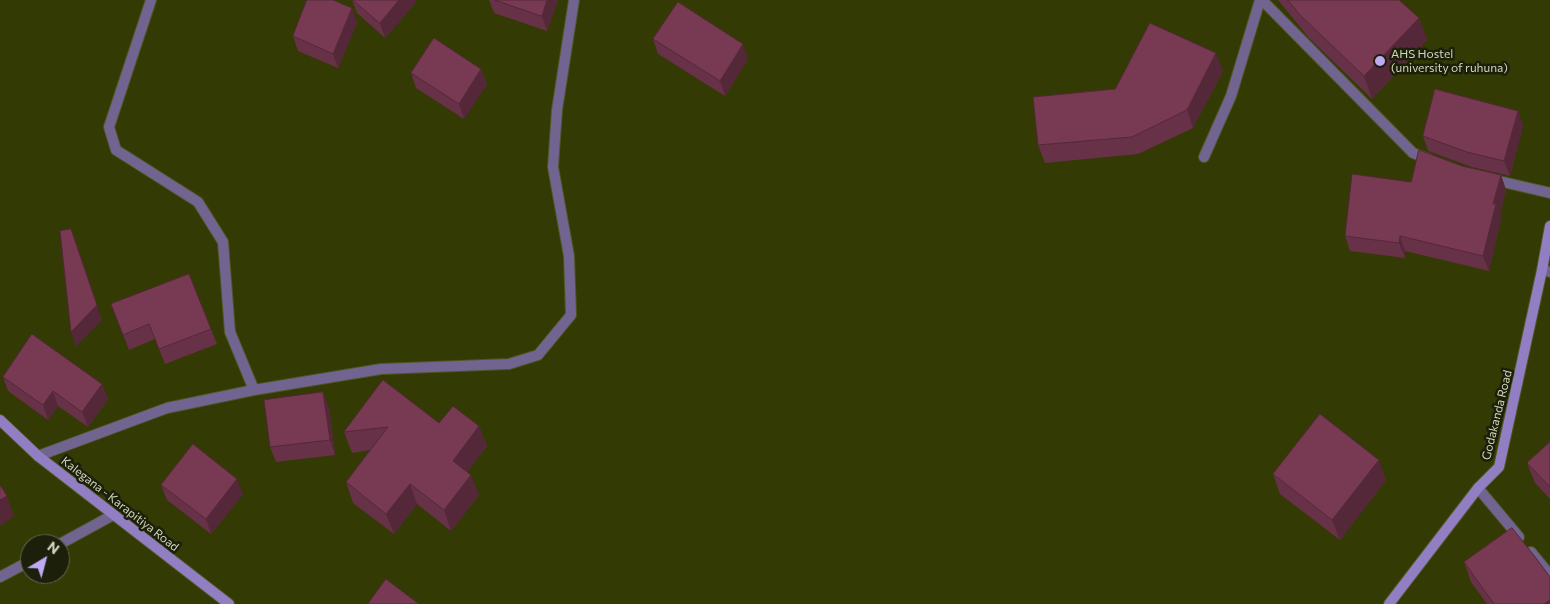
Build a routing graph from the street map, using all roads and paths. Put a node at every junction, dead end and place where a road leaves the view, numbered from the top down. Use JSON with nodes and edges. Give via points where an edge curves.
{"nodes":[{"id":1,"x":151,"y":0,"type":"edge"},
{"id":2,"x":574,"y":0,"type":"edge"},
{"id":3,"x":1261,"y":0,"type":"edge"},
{"id":4,"x":1204,"y":157,"type":"dead end"},
{"id":5,"x":1437,"y":162,"type":"edge"},
{"id":6,"x":1479,"y":176,"type":"edge"},
{"id":7,"x":1550,"y":193,"type":"edge"},
{"id":8,"x":1550,"y":226,"type":"edge"},
{"id":9,"x":1546,"y":271,"type":"edge"},
{"id":10,"x":254,"y":390,"type":"junction"},
{"id":11,"x":0,"y":420,"type":"edge"},
{"id":12,"x":38,"y":456,"type":"junction"},
{"id":13,"x":1478,"y":488,"type":"junction"},
{"id":14,"x":113,"y":515,"type":"junction"},
{"id":15,"x":70,"y":539,"type":"edge"},
{"id":16,"x":20,"y":566,"type":"edge"},
{"id":17,"x":1550,"y":575,"type":"edge"},
{"id":18,"x":0,"y":577,"type":"edge"},
{"id":19,"x":229,"y":604,"type":"edge"},
{"id":20,"x":1389,"y":604,"type":"edge"}],
"edges":[{"from":1,"to":10,"type":"street","via":[[109,128],[116,150],[198,202],[223,242],[230,332]]},
{"from":2,"to":10,"type":"street","via":[[557,110],[553,167],[568,256],[571,315],[538,355],[509,364],[381,369]]},
{"from":3,"to":4,"type":"street","via":[[1231,96]]},
{"from":3,"to":5,"type":"street","via":[[1413,152]]},
{"from":6,"to":7,"type":"street"},
{"from":8,"to":9,"type":"street","name":"Godakanda Road"},
{"from":9,"to":13,"type":"street","name":"Godakanda Road","via":[[1498,467]]},
{"from":10,"to":12,"type":"street","via":[[167,408]]},
{"from":11,"to":12,"type":"street","name":"Kalegana - Karapitiya Road"},
{"from":12,"to":14,"type":"street","name":"Kalegana - Karapitiya Road"},
{"from":13,"to":17,"type":"street"},
{"from":13,"to":20,"type":"street","name":"Godakanda Road"},
{"from":14,"to":15,"type":"street"},
{"from":14,"to":19,"type":"street","name":"Kalegana - Karapitiya Road"},
{"from":16,"to":18,"type":"street"}]}
